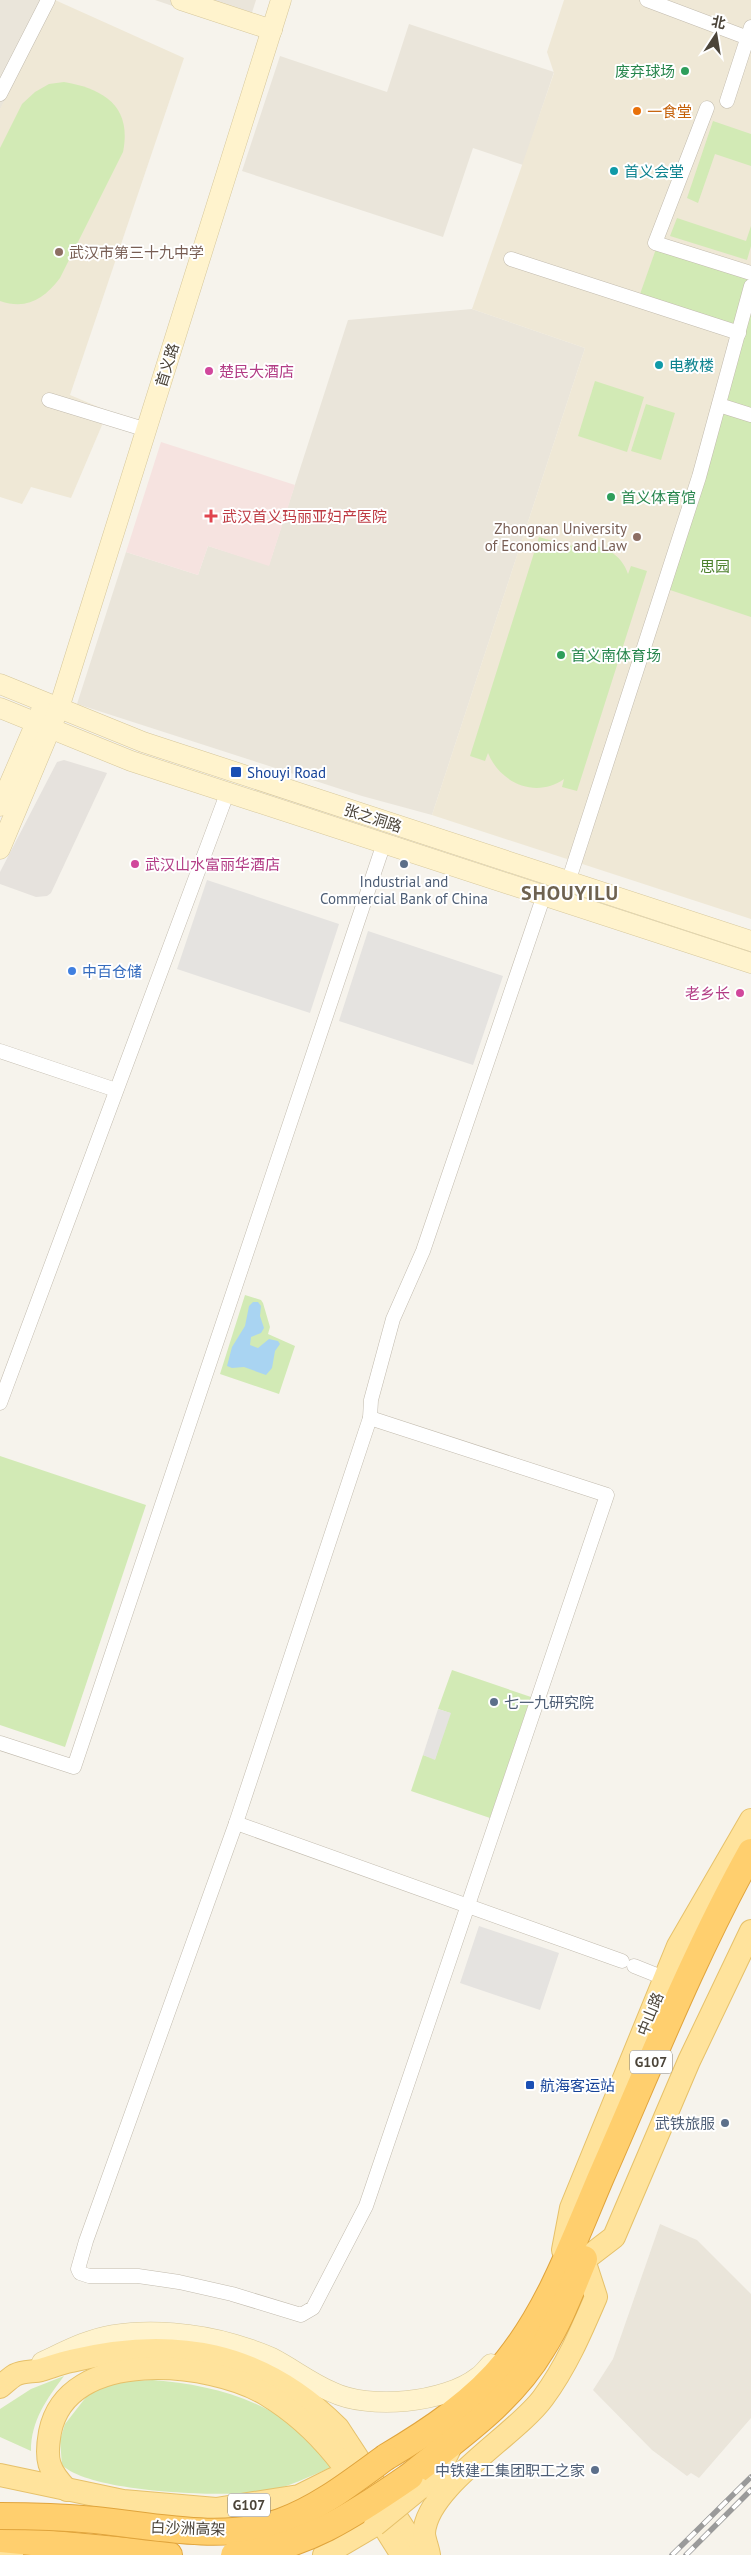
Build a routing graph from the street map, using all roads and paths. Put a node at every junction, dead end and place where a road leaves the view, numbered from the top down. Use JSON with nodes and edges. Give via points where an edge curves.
{"nodes":[{"id":1,"x":48,"y":0,"type":"edge"},
{"id":2,"x":181,"y":0,"type":"edge"},
{"id":3,"x":281,"y":0,"type":"edge"},
{"id":4,"x":647,"y":0,"type":"edge"},
{"id":5,"x":272,"y":30,"type":"junction"},
{"id":6,"x":749,"y":33,"type":"edge"},
{"id":7,"x":0,"y":94,"type":"edge"},
{"id":8,"x":727,"y":101,"type":"dead end"},
{"id":9,"x":707,"y":108,"type":"dead end"},
{"id":10,"x":510,"y":259,"type":"dead end"},
{"id":11,"x":751,"y":273,"type":"edge"},
{"id":12,"x":751,"y":286,"type":"edge"},
{"id":13,"x":738,"y":333,"type":"junction"},
{"id":14,"x":49,"y":400,"type":"dead end"},
{"id":15,"x":719,"y":405,"type":"junction"},
{"id":16,"x":751,"y":415,"type":"edge"},
{"id":17,"x":147,"y":430,"type":"junction"},
{"id":18,"x":0,"y":684,"type":"edge"},
{"id":19,"x":52,"y":705,"type":"junction"},
{"id":20,"x":0,"y":708,"type":"edge"},
{"id":21,"x":43,"y":726,"type":"junction"},
{"id":22,"x":228,"y":791,"type":"junction"},
{"id":23,"x":0,"y":806,"type":"edge"},
{"id":24,"x":384,"y":843,"type":"junction"},
{"id":25,"x":0,"y":849,"type":"edge"},
{"id":26,"x":568,"y":882,"type":"junction"},
{"id":27,"x":552,"y":898,"type":"junction"},
{"id":28,"x":751,"y":941,"type":"edge"},
{"id":29,"x":751,"y":963,"type":"edge"},
{"id":30,"x":0,"y":1052,"type":"edge"},
{"id":31,"x":0,"y":1056,"type":"edge"},
{"id":32,"x":116,"y":1092,"type":"junction"},
{"id":33,"x":0,"y":1402,"type":"edge"},
{"id":34,"x":370,"y":1418,"type":"junction"},
{"id":35,"x":0,"y":1743,"type":"edge"},
{"id":36,"x":236,"y":1823,"type":"junction"},
{"id":37,"x":748,"y":1834,"type":"edge"},
{"id":38,"x":751,"y":1882,"type":"edge"},
{"id":39,"x":468,"y":1906,"type":"junction"},
{"id":40,"x":751,"y":1931,"type":"edge"},
{"id":41,"x":664,"y":1978,"type":"junction"},
{"id":42,"x":584,"y":2260,"type":"junction"},
{"id":43,"x":559,"y":2276,"type":"junction"},
{"id":44,"x":524,"y":2338,"type":"junction"},
{"id":45,"x":5,"y":2381,"type":"edge"},
{"id":46,"x":385,"y":2453,"type":"junction"},
{"id":47,"x":0,"y":2475,"type":"edge"},
{"id":48,"x":67,"y":2490,"type":"junction"},
{"id":49,"x":0,"y":2508,"type":"edge"},
{"id":50,"x":0,"y":2516,"type":"edge"},
{"id":51,"x":367,"y":2518,"type":"junction"},
{"id":52,"x":92,"y":2520,"type":"junction"},
{"id":53,"x":0,"y":2539,"type":"edge"},
{"id":54,"x":0,"y":2553,"type":"edge"},
{"id":55,"x":12,"y":2555,"type":"edge"},
{"id":56,"x":169,"y":2555,"type":"edge"},
{"id":57,"x":234,"y":2555,"type":"edge"},
{"id":58,"x":324,"y":2555,"type":"edge"},
{"id":59,"x":402,"y":2555,"type":"edge"},
{"id":60,"x":420,"y":2555,"type":"edge"},
{"id":61,"x":430,"y":2555,"type":"edge"}],
"edges":[{"from":1,"to":7,"type":"street"},
{"from":2,"to":5,"type":"main road"},
{"from":3,"to":5,"type":"main road","name":"首义路"},
{"from":4,"to":6,"type":"street"},
{"from":5,"to":17,"type":"main road","name":"首义路"},
{"from":6,"to":8,"type":"street"},
{"from":9,"to":11,"type":"street","via":[[655,242]]},
{"from":10,"to":13,"type":"street"},
{"from":12,"to":13,"type":"street"},
{"from":13,"to":15,"type":"street"},
{"from":14,"to":17,"type":"street"},
{"from":15,"to":16,"type":"street"},
{"from":15,"to":26,"type":"street","via":[[699,477]]},
{"from":17,"to":19,"type":"main road","name":"首义路"},
{"from":18,"to":19,"type":"main road","name":"张之洞路"},
{"from":19,"to":21,"type":"main road","name":"首义路"},
{"from":19,"to":26,"type":"main road","name":"张之洞路","via":[[143,742]]},
{"from":20,"to":21,"type":"main road","name":"张之洞路"},
{"from":21,"to":22,"type":"main road","name":"张之洞路","via":[[131,760]]},
{"from":21,"to":23,"type":"main road"},
{"from":21,"to":25,"type":"main road"},
{"from":22,"to":24,"type":"main road","name":"张之洞路"},
{"from":22,"to":32,"type":"street"},
{"from":24,"to":27,"type":"main road","name":"张之洞路"},
{"from":24,"to":35,"type":"street","via":[[74,1767]]},
{"from":26,"to":27,"type":"street"},
{"from":26,"to":28,"type":"main road","name":"张之洞路"},
{"from":27,"to":29,"type":"main road","name":"张之洞路"},
{"from":27,"to":34,"type":"street","via":[[423,1251],[393,1318],[370,1400]]},
{"from":30,"to":32,"type":"street"},
{"from":31,"to":32,"type":"street"},
{"from":32,"to":33,"type":"street"},
{"from":34,"to":36,"type":"street"},
{"from":34,"to":39,"type":"street","via":[[607,1495]]},
{"from":36,"to":39,"type":"street"},
{"from":36,"to":39,"type":"street","via":[[86,2240],[78,2269],[84,2275],[138,2276],[180,2282],[298,2315],[313,2308],[363,2212]]},
{"from":37,"to":41,"type":"main road","name":"中山路","via":[[678,1946]]},
{"from":37,"to":43,"type":"highway","number":"G107","via":[[715,1919]]},
{"from":38,"to":42,"type":"highway","number":"G107","via":[[694,1998]]},
{"from":39,"to":41,"type":"street"},
{"from":40,"to":42,"type":"main road","via":[[688,2061],[614,2237]]},
{"from":41,"to":43,"type":"main road","name":"中山路","via":[[571,2208]]},
{"from":42,"to":51,"type":"highway","number":"G107","bridge":true,"via":[[559,2319],[542,2351],[522,2378],[453,2441],[415,2483]]},
{"from":42,"to":61,"type":"main road","via":[[596,2298],[571,2354],[542,2399],[521,2422],[470,2465],[436,2504],[424,2533]]},
{"from":43,"to":44,"type":"highway","number":"G107"},
{"from":44,"to":45,"type":"main road","via":[[498,2356],[477,2378],[448,2391],[400,2402],[353,2400],[331,2392],[271,2358],[232,2344],[169,2334],[111,2335],[73,2347]]},
{"from":44,"to":46,"type":"highway","name":"白沙洲高架","number":"G107","via":[[473,2397],[415,2440]]},
{"from":45,"to":60,"type":"main road","via":[[110,2352],[157,2348],[206,2354],[254,2370],[300,2396],[338,2428]]},
{"from":46,"to":48,"type":"main road","number":"G107","via":[[299,2496],[216,2509],[161,2506]]},
{"from":46,"to":52,"type":"highway","name":"白沙洲高架","bridge":true,"via":[[338,2492],[278,2522],[242,2529],[204,2531]]},
{"from":47,"to":48,"type":"main road","number":"G107"},
{"from":48,"to":59,"type":"main road","via":[[49,2468],[47,2451],[50,2430],[66,2398],[97,2378],[130,2370],[168,2369],[202,2373],[265,2394],[312,2428],[353,2475]]},
{"from":49,"to":52,"type":"highway","bridge":true},
{"from":50,"to":52,"type":"highway","name":"白沙洲高架","bridge":true},
{"from":51,"to":57,"type":"highway","bridge":true,"via":[[277,2548]]},
{"from":51,"to":58,"type":"main road"},
{"from":53,"to":56,"type":"highway"},
{"from":54,"to":55,"type":"main road"}]}
